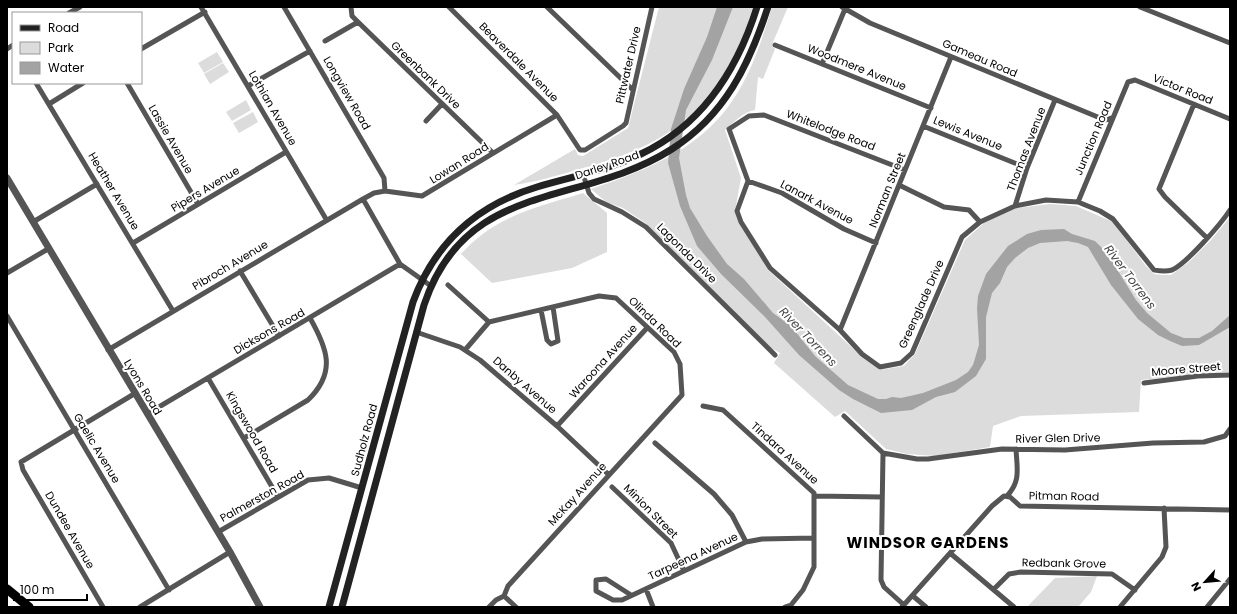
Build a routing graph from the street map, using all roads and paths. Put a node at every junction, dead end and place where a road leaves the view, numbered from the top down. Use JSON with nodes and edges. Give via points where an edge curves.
{"nodes":[{"id":1,"x":80,"y":7,"type":"edge"},
{"id":2,"x":201,"y":7,"type":"edge"},
{"id":3,"x":284,"y":7,"type":"edge"},
{"id":4,"x":351,"y":7,"type":"edge"},
{"id":5,"x":449,"y":7,"type":"edge"},
{"id":6,"x":547,"y":7,"type":"edge"},
{"id":7,"x":646,"y":7,"type":"edge"},
{"id":8,"x":757,"y":7,"type":"edge"},
{"id":9,"x":768,"y":7,"type":"edge"},
{"id":10,"x":1140,"y":7,"type":"edge"},
{"id":11,"x":1158,"y":7,"type":"edge"},
{"id":12,"x":843,"y":8,"type":"edge"},
{"id":13,"x":651,"y":9,"type":"edge"},
{"id":14,"x":71,"y":12,"type":"edge"},
{"id":15,"x":204,"y":12,"type":"junction"},
{"id":16,"x":1156,"y":13,"type":"junction"},
{"id":17,"x":358,"y":22,"type":"junction"},
{"id":18,"x":325,"y":41,"type":"dead end"},
{"id":19,"x":1229,"y":41,"type":"edge"},
{"id":20,"x":775,"y":46,"type":"dead end"},
{"id":21,"x":142,"y":48,"type":"edge"},
{"id":22,"x":310,"y":51,"type":"junction"},
{"id":23,"x":952,"y":57,"type":"junction"},
{"id":24,"x":822,"y":64,"type":"junction"},
{"id":25,"x":1128,"y":82,"type":"joint"},
{"id":26,"x":37,"y":84,"type":"edge"},
{"id":27,"x":81,"y":84,"type":"edge"},
{"id":28,"x":128,"y":84,"type":"edge"},
{"id":29,"x":248,"y":86,"type":"junction"},
{"id":30,"x":633,"y":90,"type":"junction"},
{"id":31,"x":1055,"y":100,"type":"junction"},
{"id":32,"x":49,"y":104,"type":"junction"},
{"id":33,"x":442,"y":104,"type":"junction"},
{"id":34,"x":1194,"y":104,"type":"junction"},
{"id":35,"x":931,"y":108,"type":"junction"},
{"id":36,"x":557,"y":115,"type":"junction"},
{"id":37,"x":1112,"y":118,"type":"junction"},
{"id":38,"x":1230,"y":119,"type":"edge"},
{"id":39,"x":426,"y":121,"type":"dead end"},
{"id":40,"x":624,"y":126,"type":"joint"},
{"id":41,"x":923,"y":126,"type":"junction"},
{"id":42,"x":286,"y":152,"type":"junction"},
{"id":43,"x":494,"y":153,"type":"junction"},
{"id":44,"x":1027,"y":168,"type":"junction"},
{"id":45,"x":905,"y":170,"type":"junction"},
{"id":46,"x":583,"y":174,"type":"junction"},
{"id":47,"x":7,"y":178,"type":"edge"},
{"id":48,"x":748,"y":180,"type":"junction"},
{"id":49,"x":98,"y":184,"type":"junction"},
{"id":50,"x":586,"y":185,"type":"junction"},
{"id":51,"x":899,"y":185,"type":"junction"},
{"id":52,"x":385,"y":191,"type":"junction"},
{"id":53,"x":363,"y":199,"type":"junction"},
{"id":54,"x":1078,"y":202,"type":"junction"},
{"id":55,"x":198,"y":204,"type":"junction"},
{"id":56,"x":1015,"y":206,"type":"junction"},
{"id":57,"x":1230,"y":210,"type":"edge"},
{"id":58,"x":326,"y":219,"type":"junction"},
{"id":59,"x":33,"y":222,"type":"junction"},
{"id":60,"x":980,"y":222,"type":"junction"},
{"id":61,"x":1207,"y":238,"type":"junction"},
{"id":62,"x":133,"y":243,"type":"junction"},
{"id":63,"x":876,"y":243,"type":"junction"},
{"id":64,"x":48,"y":249,"type":"junction"},
{"id":65,"x":400,"y":264,"type":"junction"},
{"id":66,"x":240,"y":271,"type":"junction"},
{"id":67,"x":7,"y":273,"type":"edge"},
{"id":68,"x":422,"y":280,"type":"junction"},
{"id":69,"x":448,"y":285,"type":"dead end"},
{"id":70,"x":431,"y":286,"type":"junction"},
{"id":71,"x":553,"y":307,"type":"junction"},
{"id":72,"x":173,"y":310,"type":"junction"},
{"id":73,"x":541,"y":310,"type":"junction"},
{"id":74,"x":7,"y":316,"type":"edge"},
{"id":75,"x":310,"y":318,"type":"junction"},
{"id":76,"x":489,"y":322,"type":"junction"},
{"id":77,"x":406,"y":327,"type":"junction"},
{"id":78,"x":646,"y":328,"type":"junction"},
{"id":79,"x":840,"y":330,"type":"junction"},
{"id":80,"x":416,"y":332,"type":"junction"},
{"id":81,"x":278,"y":336,"type":"junction"},
{"id":82,"x":108,"y":350,"type":"junction"},
{"id":83,"x":465,"y":350,"type":"junction"},
{"id":84,"x":775,"y":355,"type":"dead end"},
{"id":85,"x":1230,"y":375,"type":"edge"},
{"id":86,"x":208,"y":378,"type":"junction"},
{"id":87,"x":1144,"y":383,"type":"dead end"},
{"id":88,"x":134,"y":394,"type":"junction"},
{"id":89,"x":682,"y":395,"type":"joint"},
{"id":90,"x":703,"y":406,"type":"dead end"},
{"id":91,"x":147,"y":414,"type":"junction"},
{"id":92,"x":844,"y":416,"type":"dead end"},
{"id":93,"x":557,"y":426,"type":"junction"},
{"id":94,"x":74,"y":429,"type":"junction"},
{"id":95,"x":1230,"y":429,"type":"edge"},
{"id":96,"x":244,"y":438,"type":"junction"},
{"id":97,"x":374,"y":443,"type":"junction"},
{"id":98,"x":655,"y":443,"type":"dead end"},
{"id":99,"x":385,"y":447,"type":"junction"},
{"id":100,"x":1016,"y":449,"type":"junction"},
{"id":101,"x":883,"y":453,"type":"junction"},
{"id":102,"x":608,"y":474,"type":"junction"},
{"id":103,"x":612,"y":487,"type":"dead end"},
{"id":104,"x":362,"y":488,"type":"junction"},
{"id":105,"x":815,"y":496,"type":"junction"},
{"id":106,"x":1007,"y":496,"type":"junction"},
{"id":107,"x":278,"y":497,"type":"junction"},
{"id":108,"x":882,"y":497,"type":"junction"},
{"id":109,"x":1164,"y":508,"type":"junction"},
{"id":110,"x":1230,"y":510,"type":"edge"},
{"id":111,"x":218,"y":532,"type":"junction"},
{"id":112,"x":814,"y":538,"type":"junction"},
{"id":113,"x":746,"y":542,"type":"junction"},
{"id":114,"x":230,"y":552,"type":"junction"},
{"id":115,"x":950,"y":553,"type":"junction"},
{"id":116,"x":684,"y":570,"type":"junction"},
{"id":117,"x":1230,"y":579,"type":"edge"},
{"id":118,"x":7,"y":589,"type":"edge"},
{"id":119,"x":994,"y":589,"type":"junction"},
{"id":120,"x":169,"y":590,"type":"junction"},
{"id":121,"x":646,"y":590,"type":"junction"},
{"id":122,"x":1135,"y":590,"type":"junction"},
{"id":123,"x":630,"y":595,"type":"junction"},
{"id":124,"x":504,"y":596,"type":"junction"},
{"id":125,"x":912,"y":596,"type":"junction"},
{"id":126,"x":7,"y":597,"type":"edge"},
{"id":127,"x":1122,"y":605,"type":"edge"},
{"id":128,"x":790,"y":606,"type":"edge"},
{"id":129,"x":903,"y":606,"type":"edge"},
{"id":130,"x":20,"y":607,"type":"edge"},
{"id":131,"x":29,"y":607,"type":"edge"},
{"id":132,"x":104,"y":607,"type":"edge"},
{"id":133,"x":142,"y":607,"type":"edge"},
{"id":134,"x":260,"y":607,"type":"edge"},
{"id":135,"x":329,"y":607,"type":"edge"},
{"id":136,"x":342,"y":607,"type":"edge"},
{"id":137,"x":489,"y":607,"type":"edge"},
{"id":138,"x":516,"y":607,"type":"edge"},
{"id":139,"x":653,"y":607,"type":"edge"},
{"id":140,"x":926,"y":607,"type":"edge"},
{"id":141,"x":1014,"y":607,"type":"edge"},
{"id":142,"x":1129,"y":607,"type":"edge"},
{"id":143,"x":1207,"y":607,"type":"edge"}],
"edges":[{"from":1,"to":14,"type":"street"},
{"from":2,"to":15,"type":"street","name":"Lothian Avenue"},
{"from":3,"to":22,"type":"street","name":"Longview Road"},
{"from":4,"to":17,"type":"street","name":"Greenbank Drive","via":[[352,16]]},
{"from":5,"to":36,"type":"street","name":"Beaverdale Avenue"},
{"from":6,"to":30,"type":"street"},
{"from":7,"to":13,"type":"street"},
{"from":8,"to":46,"type":"main road","name":"Darley Road","via":[[734,66],[719,90],[698,113],[658,145],[623,162]]},
{"from":9,"to":50,"type":"main road","name":"Darley Road","via":[[742,74],[723,103],[699,128],[659,157],[629,172]]},
{"from":10,"to":16,"type":"street"},
{"from":11,"to":16,"type":"street"},
{"from":12,"to":23,"type":"street","name":"Gameau Road","via":[[870,23]]},
{"from":12,"to":24,"type":"street"},
{"from":13,"to":30,"type":"street","name":"Pittwater Drive"},
{"from":15,"to":21,"type":"street"},
{"from":15,"to":29,"type":"street","name":"Lothian Avenue"},
{"from":16,"to":19,"type":"street"},
{"from":17,"to":18,"type":"street"},
{"from":17,"to":33,"type":"street","name":"Greenbank Drive"},
{"from":20,"to":24,"type":"street","name":"Woodmere Avenue"},
{"from":22,"to":29,"type":"street"},
{"from":22,"to":52,"type":"street","name":"Longview Road","via":[[384,178]]},
{"from":23,"to":31,"type":"street","name":"Gameau Road"},
{"from":23,"to":35,"type":"street","name":"Norman Street"},
{"from":24,"to":35,"type":"street","name":"Woodmere Avenue"},
{"from":25,"to":34,"type":"street","name":"Victor Road","via":[[1134,80]]},
{"from":25,"to":37,"type":"street","name":"Junction Road"},
{"from":26,"to":32,"type":"street","name":"Heather Avenue"},
{"from":27,"to":32,"type":"street"},
{"from":28,"to":55,"type":"street","name":"Lassie Avenue"},
{"from":29,"to":42,"type":"street","name":"Lothian Avenue"},
{"from":30,"to":40,"type":"street","name":"Pittwater Drive"},
{"from":31,"to":37,"type":"street","name":"Gameau Road","via":[[1105,120]]},
{"from":31,"to":44,"type":"street","name":"Thomas Avenue"},
{"from":32,"to":49,"type":"street","name":"Heather Avenue"},
{"from":33,"to":39,"type":"street"},
{"from":33,"to":43,"type":"street","name":"Greenbank Drive"},
{"from":34,"to":38,"type":"street","name":"Victor Road"},
{"from":34,"to":61,"type":"street","via":[[1159,189],[1165,198]]},
{"from":35,"to":41,"type":"street","name":"Norman Street"},
{"from":36,"to":40,"type":"street","name":"Beaverdale Avenue","via":[[580,150],[585,150]]},
{"from":36,"to":43,"type":"street","name":"Lowan Road"},
{"from":37,"to":54,"type":"street","name":"Junction Road"},
{"from":41,"to":44,"type":"street","name":"Lewis Avenue"},
{"from":41,"to":45,"type":"street","name":"Norman Street"},
{"from":42,"to":55,"type":"street","name":"Pipers Avenue"},
{"from":42,"to":58,"type":"street","name":"Lothian Avenue"},
{"from":43,"to":52,"type":"street","name":"Lowan Road","via":[[422,196]]},
{"from":44,"to":56,"type":"street","name":"Thomas Avenue"},
{"from":45,"to":48,"type":"street","name":"Whitelodge Road","via":[[764,115],[749,116],[729,129]]},
{"from":45,"to":51,"type":"street","name":"Norman Street"},
{"from":46,"to":50,"type":"street","name":"Lagonda Drive"},
{"from":46,"to":68,"type":"main road","name":"Darley Road","via":[[512,195],[483,211],[448,241]]},
{"from":47,"to":59,"type":"street","name":"Lyons Road"},
{"from":48,"to":63,"type":"street","name":"Lanark Avenue","via":[[782,193],[844,229]]},
{"from":48,"to":79,"type":"street","name":"Greenglade Drive","via":[[737,211],[741,222],[770,268]]},
{"from":49,"to":59,"type":"street"},
{"from":49,"to":62,"type":"street","name":"Heather Avenue"},
{"from":50,"to":70,"type":"main road","name":"Darley Road","via":[[522,204],[485,223],[456,248]]},
{"from":50,"to":84,"type":"street","name":"Lagonda Drive","via":[[594,199],[646,227]]},
{"from":51,"to":60,"type":"street","via":[[944,207],[969,210]]},
{"from":51,"to":63,"type":"street","name":"Norman Street"},
{"from":52,"to":53,"type":"street","name":"Lowan Road"},
{"from":53,"to":58,"type":"street","name":"Pibroch Avenue"},
{"from":53,"to":65,"type":"street"},
{"from":54,"to":56,"type":"street","name":"Greenglade Drive","via":[[1046,200]]},
{"from":54,"to":61,"type":"street","name":"Greenglade Drive","via":[[1113,219],[1154,270],[1166,272],[1174,269]]},
{"from":55,"to":62,"type":"street","name":"Pipers Avenue"},
{"from":56,"to":60,"type":"street","name":"Greenglade Drive"},
{"from":57,"to":61,"type":"street","name":"Greenglade Drive"},
{"from":58,"to":66,"type":"street","name":"Pibroch Avenue"},
{"from":59,"to":64,"type":"street","name":"Lyons Road"},
{"from":60,"to":79,"type":"street","name":"Greenglade Drive","via":[[962,237],[912,353],[902,364],[880,367],[862,354]]},
{"from":62,"to":72,"type":"street","name":"Heather Avenue"},
{"from":63,"to":79,"type":"street","name":"Norman Street"},
{"from":64,"to":67,"type":"street"},
{"from":64,"to":82,"type":"street","name":"Lyons Road"},
{"from":65,"to":68,"type":"street"},
{"from":65,"to":75,"type":"street","name":"Dicksons Road"},
{"from":66,"to":72,"type":"street","name":"Pibroch Avenue"},
{"from":66,"to":81,"type":"street"},
{"from":68,"to":70,"type":"street"},
{"from":68,"to":77,"type":"main road","name":"Sudholz Road"},
{"from":69,"to":76,"type":"street"},
{"from":70,"to":80,"type":"main road","name":"Sudholz Road"},
{"from":71,"to":73,"type":"street","name":"Olinda Road"},
{"from":71,"to":73,"type":"street","via":[[558,341],[551,344],[547,340]]},
{"from":71,"to":78,"type":"street","name":"Olinda Road","via":[[599,296],[616,298]]},
{"from":72,"to":82,"type":"street","name":"Pibroch Avenue"},
{"from":73,"to":76,"type":"street","name":"Olinda Road"},
{"from":74,"to":94,"type":"street","name":"Gaelic Avenue"},
{"from":75,"to":81,"type":"street","name":"Dicksons Road"},
{"from":75,"to":96,"type":"street","via":[[326,352],[324,380],[308,400]]},
{"from":76,"to":83,"type":"street"},
{"from":77,"to":80,"type":"main road"},
{"from":77,"to":97,"type":"main road","name":"Sudholz Road"},
{"from":78,"to":89,"type":"street","name":"Olinda Road","via":[[674,352],[680,364]]},
{"from":78,"to":93,"type":"street","name":"Waroona Avenue"},
{"from":80,"to":83,"type":"street","name":"Danby Avenue"},
{"from":80,"to":99,"type":"main road","name":"Sudholz Road"},
{"from":81,"to":86,"type":"street","name":"Dicksons Road"},
{"from":82,"to":88,"type":"street","name":"Lyons Road"},
{"from":83,"to":93,"type":"street","name":"Danby Avenue"},
{"from":85,"to":87,"type":"street","name":"Moore Street"},
{"from":86,"to":91,"type":"street","name":"Dicksons Road"},
{"from":86,"to":96,"type":"street","name":"Kingswood Road"},
{"from":88,"to":91,"type":"street","name":"Lyons Road"},
{"from":88,"to":94,"type":"street"},
{"from":89,"to":102,"type":"street","name":"McKay Avenue"},
{"from":90,"to":105,"type":"street","name":"Tindara Avenue","via":[[723,410]]},
{"from":91,"to":111,"type":"street","name":"Lyons Road"},
{"from":92,"to":101,"type":"street"},
{"from":93,"to":102,"type":"street","name":"Danby Avenue"},
{"from":94,"to":120,"type":"street","name":"Gaelic Avenue"},
{"from":94,"to":132,"type":"street","name":"Dundee Avenue","via":[[21,462],[23,470]]},
{"from":95,"to":100,"type":"street","name":"River Glen Drive","via":[[1225,436],[1204,442],[1065,450]]},
{"from":96,"to":107,"type":"street","name":"Kingswood Road"},
{"from":97,"to":99,"type":"main road"},
{"from":97,"to":104,"type":"main road","name":"Sudholz Road"},
{"from":98,"to":113,"type":"street","via":[[714,494],[732,515]]},
{"from":99,"to":136,"type":"main road","name":"Sudholz Road"},
{"from":100,"to":101,"type":"street","name":"River Glen Drive","via":[[928,459]]},
{"from":100,"to":106,"type":"street","via":[[1017,480],[1015,487]]},
{"from":101,"to":108,"type":"street"},
{"from":102,"to":124,"type":"street","name":"McKay Avenue","via":[[508,586]]},
{"from":103,"to":116,"type":"street","name":"Minion Street","via":[[671,543]]},
{"from":104,"to":107,"type":"street","name":"Palmerston Road","via":[[322,478],[302,483]]},
{"from":104,"to":135,"type":"main road","name":"Sudholz Road"},
{"from":105,"to":108,"type":"street"},
{"from":105,"to":112,"type":"street","name":"Tindara Avenue"},
{"from":106,"to":109,"type":"street","name":"Pitman Road","via":[[1020,506]]},
{"from":106,"to":115,"type":"street","via":[[992,506]]},
{"from":107,"to":111,"type":"street","name":"Palmerston Road"},
{"from":108,"to":129,"type":"street","via":[[881,580],[884,587]]},
{"from":109,"to":110,"type":"street","name":"Pitman Road"},
{"from":109,"to":122,"type":"street","via":[[1166,547],[1162,557]]},
{"from":111,"to":114,"type":"street","name":"Lyons Road"},
{"from":112,"to":113,"type":"street","name":"Tarpeena Avenue","via":[[762,539]]},
{"from":112,"to":128,"type":"street","name":"Tindara Avenue","via":[[812,574]]},
{"from":113,"to":116,"type":"street","name":"Tarpeena Avenue"},
{"from":114,"to":120,"type":"street"},
{"from":114,"to":134,"type":"street","name":"Lyons Road"},
{"from":115,"to":119,"type":"street"},
{"from":115,"to":125,"type":"street"},
{"from":116,"to":121,"type":"street","name":"Tarpeena Avenue"},
{"from":117,"to":143,"type":"street"},
{"from":118,"to":131,"type":"highway"},
{"from":119,"to":122,"type":"street","name":"Redbank Grove","via":[[1009,574],[1021,572],[1112,574]]},
{"from":119,"to":141,"type":"street"},
{"from":120,"to":133,"type":"street"},
{"from":121,"to":123,"type":"street","name":"Tarpeena Avenue"},
{"from":121,"to":139,"type":"street"},
{"from":122,"to":127,"type":"street"},
{"from":123,"to":123,"type":"street","name":"Tarpeena Avenue","via":[[622,600],[612,600],[596,591],[596,580],[606,579]]},
{"from":124,"to":137,"type":"street","name":"McKay Avenue"},
{"from":124,"to":138,"type":"street"},
{"from":125,"to":129,"type":"street"},
{"from":125,"to":140,"type":"street"},
{"from":126,"to":130,"type":"highway"},
{"from":127,"to":142,"type":"street"}]}
